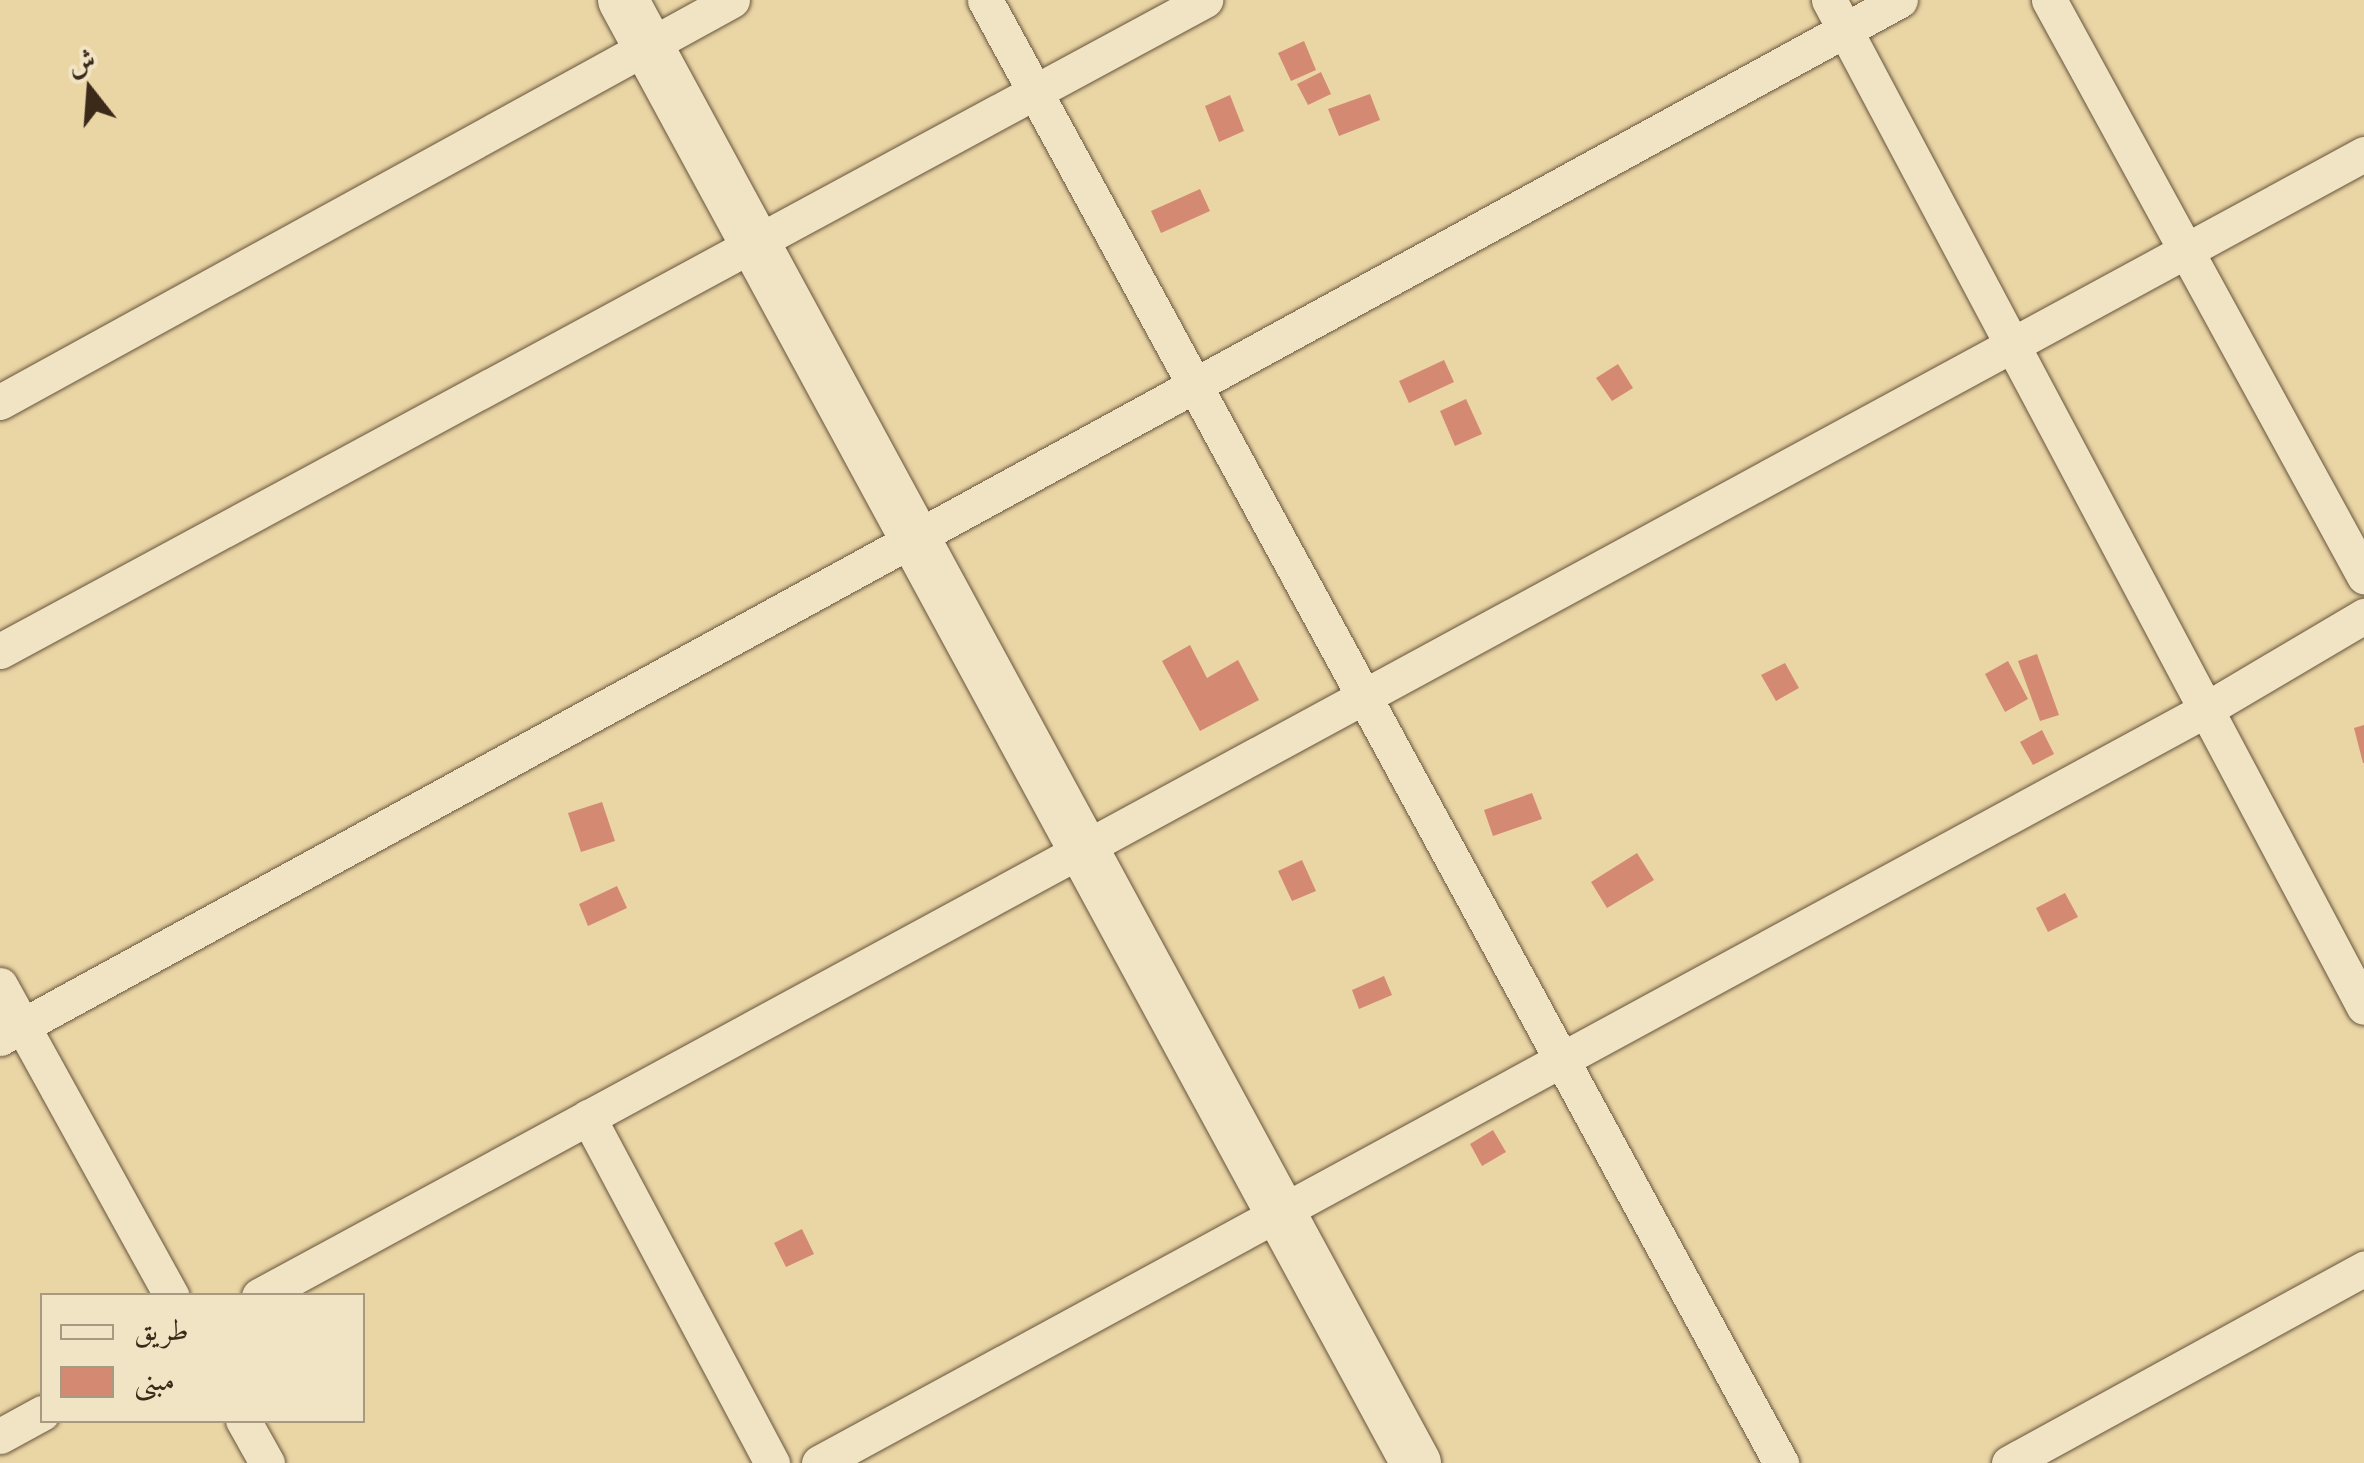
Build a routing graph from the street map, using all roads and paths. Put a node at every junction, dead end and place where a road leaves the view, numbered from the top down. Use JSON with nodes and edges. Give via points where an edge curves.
{"nodes":[{"id":1,"x":622,"y":0,"type":"edge"},
{"id":2,"x":732,"y":0,"type":"edge"},
{"id":3,"x":984,"y":0,"type":"edge"},
{"id":4,"x":1205,"y":0,"type":"edge"},
{"id":5,"x":1900,"y":0,"type":"edge"},
{"id":6,"x":2048,"y":0,"type":"edge"},
{"id":7,"x":1836,"y":15,"type":"edge"},
{"id":8,"x":648,"y":46,"type":"junction"},
{"id":9,"x":1034,"y":92,"type":"junction"},
{"id":10,"x":2364,"y":154,"type":"edge"},
{"id":11,"x":754,"y":243,"type":"junction"},
{"id":12,"x":2186,"y":251,"type":"junction"},
{"id":13,"x":2010,"y":346,"type":"junction"},
{"id":14,"x":1194,"y":384,"type":"junction"},
{"id":15,"x":0,"y":402,"type":"edge"},
{"id":16,"x":914,"y":538,"type":"junction"},
{"id":17,"x":2364,"y":576,"type":"edge"},
{"id":18,"x":2364,"y":616,"type":"edge"},
{"id":19,"x":0,"y":651,"type":"edge"},
{"id":20,"x":1363,"y":696,"type":"junction"},
{"id":21,"x":2205,"y":710,"type":"junction"},
{"id":22,"x":1083,"y":848,"type":"junction"},
{"id":23,"x":0,"y":985,"type":"edge"},
{"id":24,"x":2364,"y":1007,"type":"edge"},
{"id":25,"x":11,"y":1032,"type":"edge"},
{"id":26,"x":1558,"y":1057,"type":"junction"},
{"id":27,"x":588,"y":1117,"type":"junction"},
{"id":28,"x":1280,"y":1212,"type":"junction"},
{"id":29,"x":2364,"y":1269,"type":"edge"},
{"id":30,"x":170,"y":1293,"type":"edge"},
{"id":31,"x":265,"y":1293,"type":"edge"},
{"id":32,"x":40,"y":1414,"type":"edge"},
{"id":33,"x":244,"y":1423,"type":"edge"},
{"id":34,"x":0,"y":1436,"type":"edge"},
{"id":35,"x":267,"y":1463,"type":"edge"},
{"id":36,"x":772,"y":1463,"type":"edge"},
{"id":37,"x":819,"y":1463,"type":"edge"},
{"id":38,"x":1416,"y":1463,"type":"edge"},
{"id":39,"x":1782,"y":1463,"type":"edge"},
{"id":40,"x":2009,"y":1463,"type":"edge"}],
"edges":[{"from":1,"to":8,"type":"street"},
{"from":2,"to":8,"type":"street"},
{"from":3,"to":9,"type":"street"},
{"from":4,"to":9,"type":"street"},
{"from":5,"to":7,"type":"street"},
{"from":6,"to":12,"type":"street"},
{"from":7,"to":13,"type":"street"},
{"from":7,"to":14,"type":"street"},
{"from":8,"to":11,"type":"street"},
{"from":8,"to":15,"type":"street"},
{"from":9,"to":11,"type":"street"},
{"from":9,"to":14,"type":"street"},
{"from":10,"to":12,"type":"street"},
{"from":11,"to":16,"type":"street"},
{"from":11,"to":19,"type":"street"},
{"from":12,"to":13,"type":"street"},
{"from":12,"to":17,"type":"street"},
{"from":13,"to":20,"type":"street"},
{"from":13,"to":21,"type":"street"},
{"from":14,"to":16,"type":"street"},
{"from":14,"to":20,"type":"street"},
{"from":16,"to":22,"type":"street"},
{"from":16,"to":25,"type":"street"},
{"from":18,"to":21,"type":"street"},
{"from":20,"to":22,"type":"street"},
{"from":20,"to":26,"type":"street"},
{"from":21,"to":24,"type":"street"},
{"from":21,"to":26,"type":"street"},
{"from":22,"to":27,"type":"street"},
{"from":22,"to":28,"type":"street"},
{"from":23,"to":25,"type":"street"},
{"from":25,"to":30,"type":"street"},
{"from":26,"to":28,"type":"street"},
{"from":26,"to":39,"type":"street"},
{"from":27,"to":31,"type":"street"},
{"from":27,"to":36,"type":"street"},
{"from":28,"to":37,"type":"street"},
{"from":28,"to":38,"type":"street"},
{"from":29,"to":40,"type":"street"},
{"from":32,"to":34,"type":"street"},
{"from":33,"to":35,"type":"street"}]}
